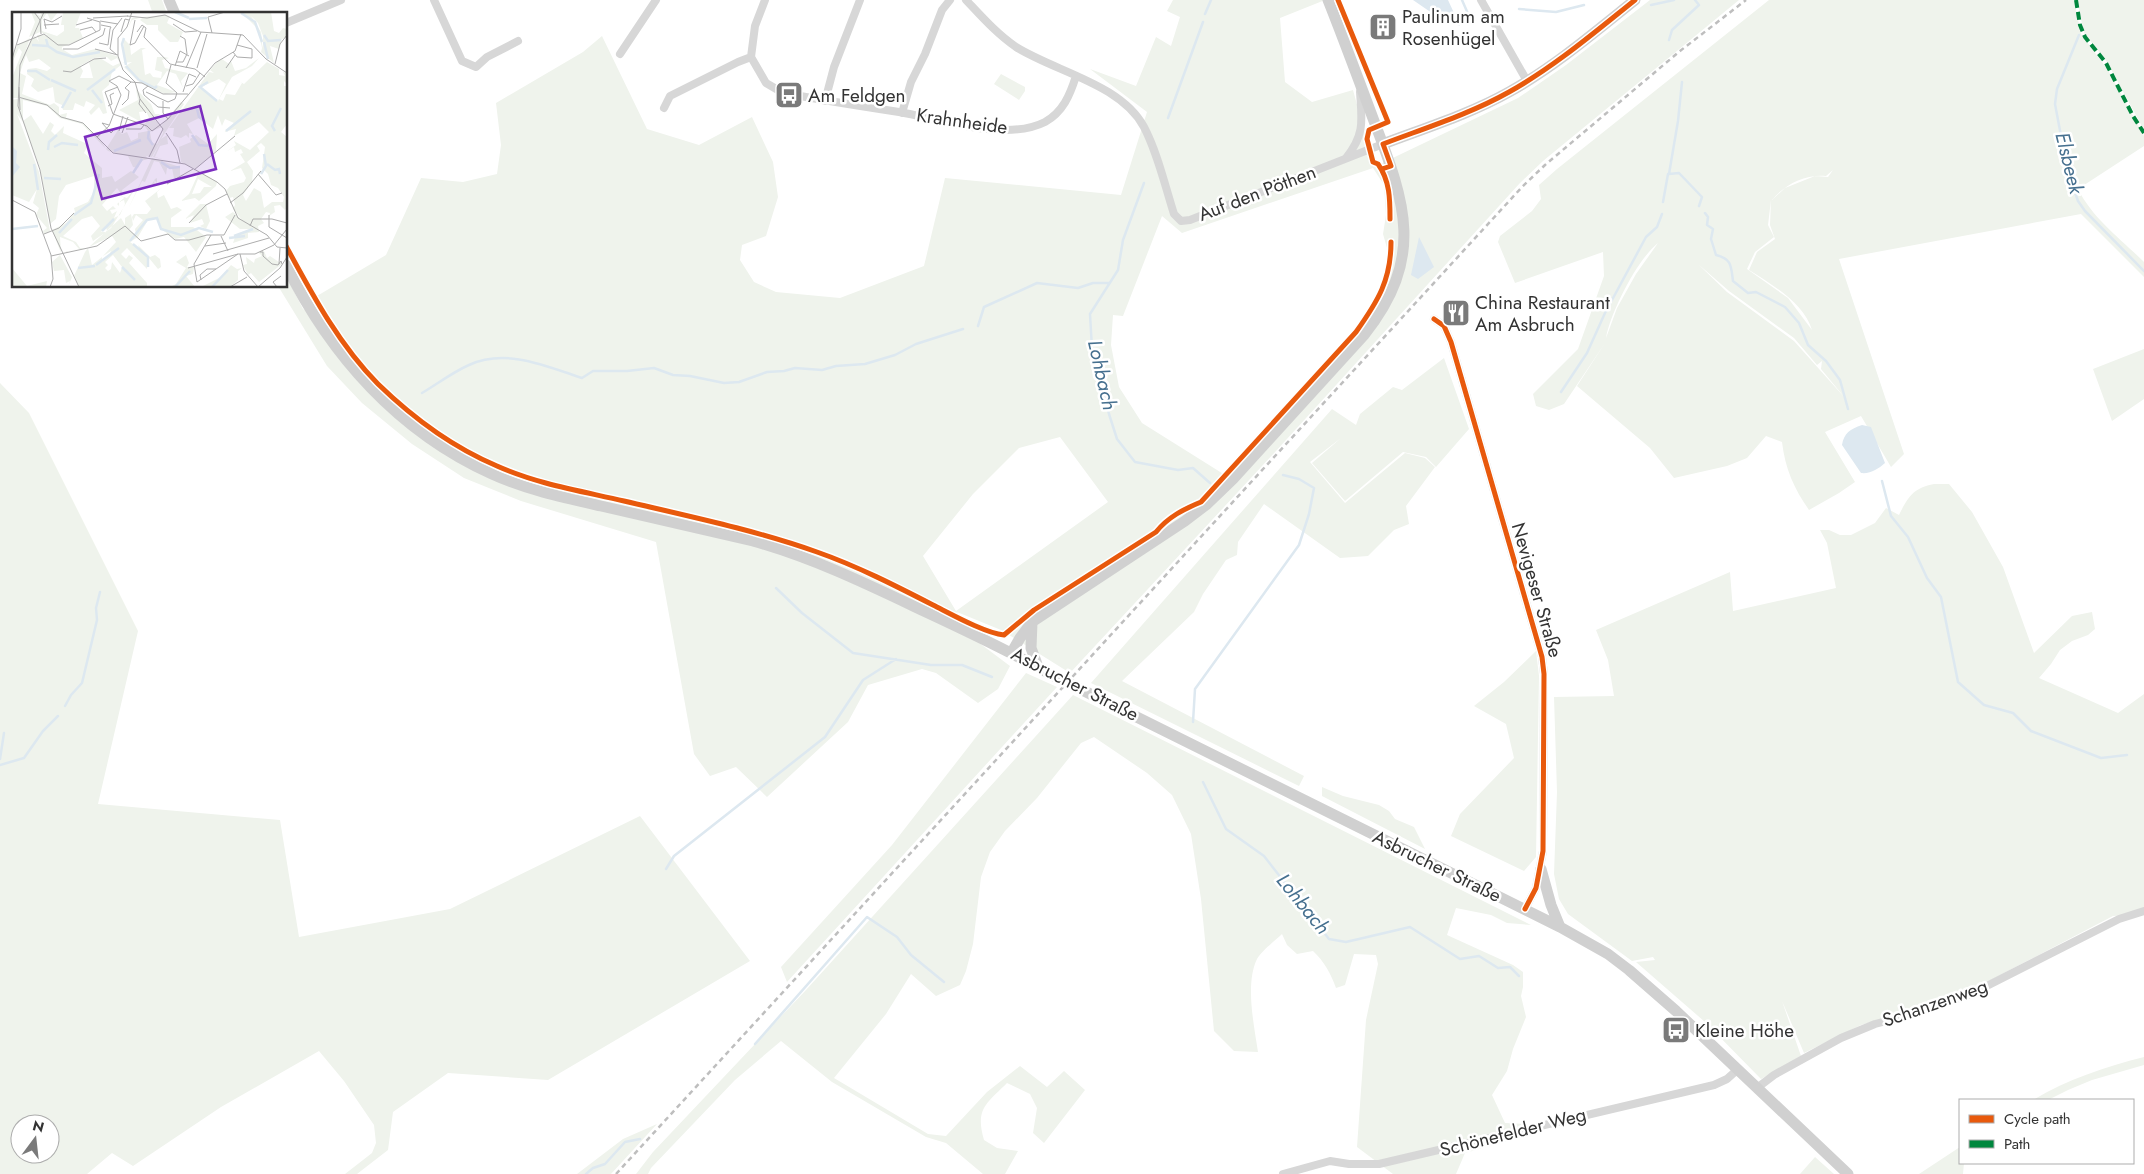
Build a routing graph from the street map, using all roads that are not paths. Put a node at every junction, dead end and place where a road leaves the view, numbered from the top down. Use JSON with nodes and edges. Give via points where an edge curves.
{"nodes":[{"id":1,"x":170,"y":0,"type":"edge"},
{"id":2,"x":341,"y":0,"type":"edge"},
{"id":3,"x":434,"y":0,"type":"edge"},
{"id":4,"x":656,"y":0,"type":"edge"},
{"id":5,"x":765,"y":0,"type":"edge"},
{"id":6,"x":860,"y":0,"type":"edge"},
{"id":7,"x":950,"y":0,"type":"edge"},
{"id":8,"x":966,"y":0,"type":"edge"},
{"id":9,"x":1328,"y":0,"type":"edge"},
{"id":10,"x":1480,"y":0,"type":"edge"},
{"id":11,"x":1636,"y":0,"type":"edge"},
{"id":12,"x":174,"y":12,"type":"edge"},
{"id":13,"x":288,"y":22,"type":"edge"},
{"id":14,"x":518,"y":41,"type":"dead end"},
{"id":15,"x":620,"y":54,"type":"dead end"},
{"id":16,"x":751,"y":57,"type":"junction"},
{"id":17,"x":1076,"y":76,"type":"junction"},
{"id":18,"x":1527,"y":81,"type":"junction"},
{"id":19,"x":1360,"y":82,"type":"junction"},
{"id":20,"x":825,"y":101,"type":"junction"},
{"id":21,"x":664,"y":108,"type":"dead end"},
{"id":22,"x":902,"y":113,"type":"junction"},
{"id":23,"x":1383,"y":144,"type":"junction"},
{"id":24,"x":1344,"y":159,"type":"junction"},
{"id":25,"x":288,"y":269,"type":"edge"},
{"id":26,"x":1434,"y":319,"type":"dead end"},
{"id":27,"x":1032,"y":622,"type":"junction"},
{"id":28,"x":1012,"y":652,"type":"junction"},
{"id":29,"x":1038,"y":667,"type":"junction"},
{"id":30,"x":1541,"y":869,"type":"junction"},
{"id":31,"x":1525,"y":909,"type":"junction"},
{"id":32,"x":2144,"y":911,"type":"edge"},
{"id":33,"x":1560,"y":927,"type":"junction"},
{"id":34,"x":1737,"y":1070,"type":"junction"},
{"id":35,"x":1757,"y":1088,"type":"junction"},
{"id":36,"x":1283,"y":1174,"type":"edge"},
{"id":37,"x":1848,"y":1174,"type":"edge"}],
"edges":[{"from":1,"to":12,"type":"main road"},
{"from":2,"to":13,"type":"street"},
{"from":3,"to":14,"type":"street","via":[[462,61],[476,67],[487,57]]},
{"from":4,"to":15,"type":"street"},
{"from":5,"to":16,"type":"street","via":[[755,26]]},
{"from":6,"to":20,"type":"street","via":[[834,67]]},
{"from":7,"to":22,"type":"street","via":[[942,10],[911,82]]},
{"from":8,"to":17,"type":"street","name":"Auf den Pöthen","via":[[996,32],[1016,46]]},
{"from":9,"to":19,"type":"main road"},
{"from":10,"to":18,"type":"street"},
{"from":11,"to":18,"type":"main road"},
{"from":16,"to":20,"type":"street","name":"Krahnheide","via":[[766,83],[783,94]]},
{"from":16,"to":21,"type":"street","via":[[670,96]]},
{"from":17,"to":22,"type":"street","name":"Krahnheide","via":[[1070,95],[1054,116],[1031,126],[1009,129],[976,126]]},
{"from":17,"to":24,"type":"street","name":"Auf den Pöthen","via":[[1102,88],[1126,106],[1144,126],[1174,214],[1181,221]]},
{"from":18,"to":23,"type":"main road","via":[[1485,104]]},
{"from":19,"to":23,"type":"main road"},
{"from":19,"to":24,"type":"street","via":[[1362,128],[1355,147]]},
{"from":20,"to":22,"type":"street","name":"Krahnheide"},
{"from":23,"to":24,"type":"street","name":"Auf den Pöthen"},
{"from":23,"to":27,"type":"main road","via":[[1397,184],[1404,226],[1401,263],[1389,298],[1376,319],[1206,505]]},
{"from":25,"to":28,"type":"main road","name":"Asbrucher Straße","via":[[325,331],[370,389],[410,424],[456,456],[493,475],[533,489],[785,550],[860,580]]},
{"from":26,"to":30,"type":"street","name":"Nevigeser Straße","via":[[1444,326],[1451,342],[1542,657]]},
{"from":27,"to":28,"type":"main road"},
{"from":27,"to":29,"type":"main road","via":[[1031,648]]},
{"from":28,"to":29,"type":"main road","name":"Asbrucher Straße"},
{"from":29,"to":31,"type":"main road","name":"Asbrucher Straße"},
{"from":30,"to":31,"type":"street","name":"Nevigeser Straße"},
{"from":30,"to":33,"type":"main road"},
{"from":31,"to":33,"type":"main road"},
{"from":32,"to":35,"type":"street","name":"Schanzenweg","via":[[2119,919],[1971,994],[1841,1038]]},
{"from":33,"to":34,"type":"main road","via":[[1630,970]]},
{"from":34,"to":35,"type":"main road"},
{"from":34,"to":36,"type":"street","name":"Schönefelder Weg","via":[[1714,1085],[1379,1164],[1330,1160]]},
{"from":35,"to":37,"type":"main road"}]}
